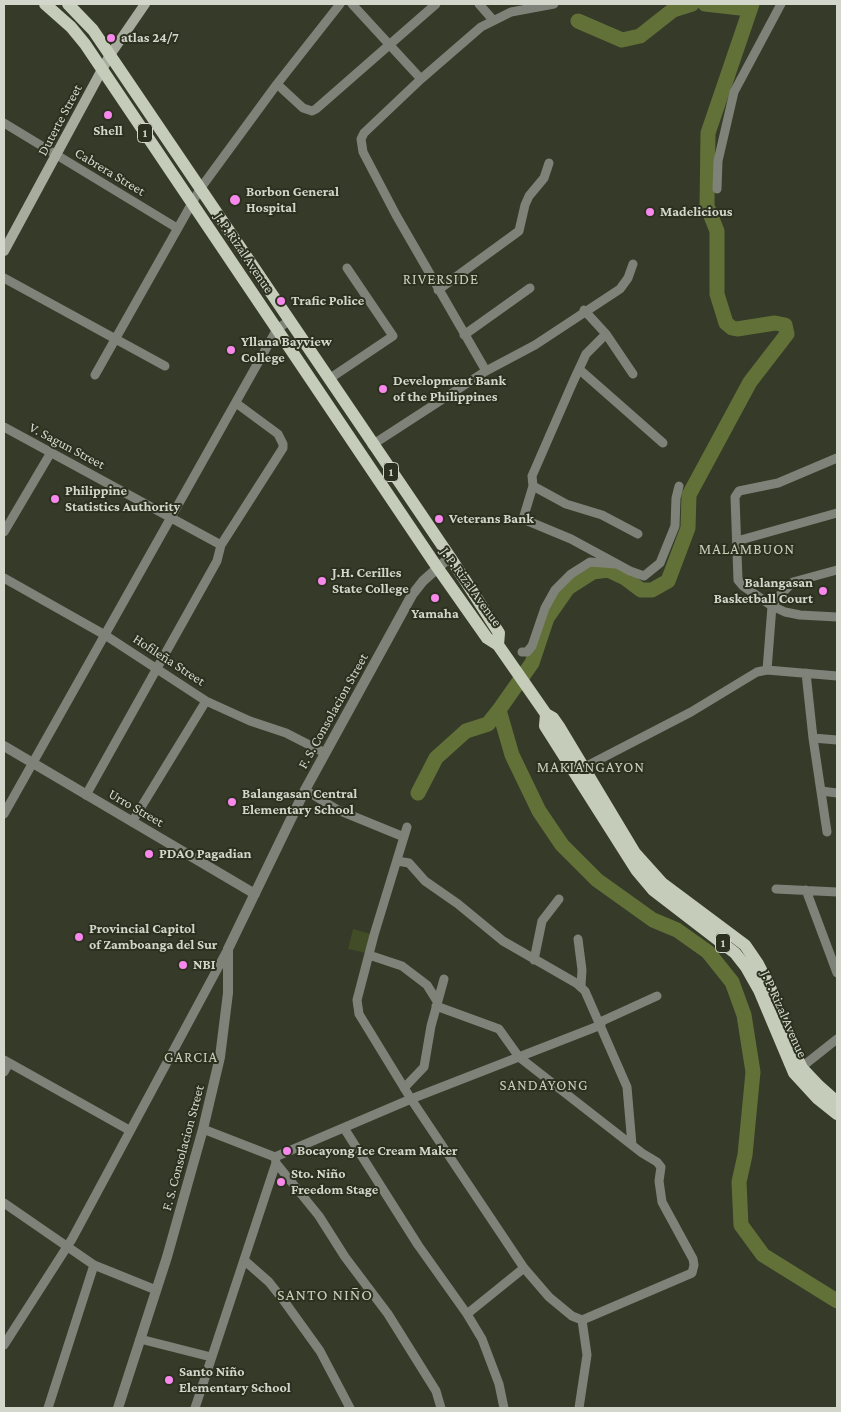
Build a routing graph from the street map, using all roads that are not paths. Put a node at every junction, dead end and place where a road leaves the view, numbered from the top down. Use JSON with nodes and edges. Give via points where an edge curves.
{"nodes":[{"id":1,"x":45,"y":4,"type":"edge"},
{"id":2,"x":68,"y":4,"type":"edge"},
{"id":3,"x":145,"y":4,"type":"edge"},
{"id":4,"x":352,"y":4,"type":"edge"},
{"id":5,"x":436,"y":4,"type":"edge"},
{"id":6,"x":479,"y":4,"type":"edge"},
{"id":7,"x":554,"y":4,"type":"edge"},
{"id":8,"x":780,"y":4,"type":"edge"},
{"id":9,"x":337,"y":5,"type":"edge"},
{"id":10,"x":493,"y":20,"type":"junction"},
{"id":11,"x":390,"y":42,"type":"junction"},
{"id":12,"x":110,"y":55,"type":"junction"},
{"id":13,"x":102,"y":70,"type":"junction"},
{"id":14,"x":421,"y":79,"type":"junction"},
{"id":15,"x":276,"y":84,"type":"junction"},
{"id":16,"x":4,"y":123,"type":"edge"},
{"id":17,"x":57,"y":156,"type":"junction"},
{"id":18,"x":549,"y":163,"type":"dead end"},
{"id":19,"x":200,"y":189,"type":"junction"},
{"id":20,"x":717,"y":189,"type":"dead end"},
{"id":21,"x":191,"y":202,"type":"junction"},
{"id":22,"x":177,"y":228,"type":"junction"},
{"id":23,"x":230,"y":234,"type":"junction"},
{"id":24,"x":218,"y":242,"type":"junction"},
{"id":25,"x":4,"y":251,"type":"edge"},
{"id":26,"x":633,"y":264,"type":"dead end"},
{"id":27,"x":347,"y":268,"type":"dead end"},
{"id":28,"x":4,"y":278,"type":"edge"},
{"id":29,"x":530,"y":288,"type":"dead end"},
{"id":30,"x":438,"y":290,"type":"junction"},
{"id":31,"x":584,"y":310,"type":"junction"},
{"id":32,"x":289,"y":321,"type":"junction"},
{"id":33,"x":277,"y":329,"type":"junction"},
{"id":34,"x":606,"y":334,"type":"junction"},
{"id":35,"x":464,"y":335,"type":"junction"},
{"id":36,"x":115,"y":340,"type":"junction"},
{"id":37,"x":165,"y":366,"type":"dead end"},
{"id":38,"x":580,"y":370,"type":"junction"},
{"id":39,"x":486,"y":371,"type":"junction"},
{"id":40,"x":633,"y":374,"type":"dead end"},
{"id":41,"x":95,"y":375,"type":"dead end"},
{"id":42,"x":329,"y":379,"type":"junction"},
{"id":43,"x":236,"y":402,"type":"junction"},
{"id":44,"x":4,"y":427,"type":"edge"},
{"id":45,"x":663,"y":443,"type":"dead end"},
{"id":46,"x":372,"y":445,"type":"junction"},
{"id":47,"x":50,"y":454,"type":"junction"},
{"id":48,"x":837,"y":458,"type":"edge"},
{"id":49,"x":533,"y":486,"type":"junction"},
{"id":50,"x":679,"y":486,"type":"dead end"},
{"id":51,"x":837,"y":513,"type":"edge"},
{"id":52,"x":171,"y":517,"type":"junction"},
{"id":53,"x":4,"y":532,"type":"edge"},
{"id":54,"x":638,"y":534,"type":"dead end"},
{"id":55,"x":737,"y":541,"type":"junction"},
{"id":56,"x":221,"y":546,"type":"junction"},
{"id":57,"x":450,"y":557,"type":"junction"},
{"id":58,"x":621,"y":564,"type":"junction"},
{"id":59,"x":437,"y":567,"type":"junction"},
{"id":60,"x":837,"y":570,"type":"edge"},
{"id":61,"x":4,"y":578,"type":"edge"},
{"id":62,"x":772,"y":606,"type":"junction"},
{"id":63,"x":837,"y":617,"type":"edge"},
{"id":64,"x":105,"y":635,"type":"junction"},
{"id":65,"x":498,"y":645,"type":"junction"},
{"id":66,"x":522,"y":652,"type":"dead end"},
{"id":67,"x":157,"y":669,"type":"junction"},
{"id":68,"x":767,"y":670,"type":"junction"},
{"id":69,"x":806,"y":673,"type":"junction"},
{"id":70,"x":837,"y":676,"type":"edge"},
{"id":71,"x":206,"y":700,"type":"junction"},
{"id":72,"x":813,"y":738,"type":"junction"},
{"id":73,"x":837,"y":740,"type":"edge"},
{"id":74,"x":4,"y":746,"type":"edge"},
{"id":75,"x":325,"y":754,"type":"junction"},
{"id":76,"x":32,"y":763,"type":"junction"},
{"id":77,"x":580,"y":769,"type":"junction"},
{"id":78,"x":305,"y":790,"type":"junction"},
{"id":79,"x":821,"y":791,"type":"junction"},
{"id":80,"x":837,"y":793,"type":"edge"},
{"id":81,"x":86,"y":795,"type":"junction"},
{"id":82,"x":4,"y":814,"type":"edge"},
{"id":83,"x":132,"y":822,"type":"junction"},
{"id":84,"x":407,"y":826,"type":"dead end"},
{"id":85,"x":827,"y":832,"type":"dead end"},
{"id":86,"x":404,"y":837,"type":"junction"},
{"id":87,"x":397,"y":861,"type":"junction"},
{"id":88,"x":776,"y":889,"type":"dead end"},
{"id":89,"x":806,"y":890,"type":"junction"},
{"id":90,"x":837,"y":892,"type":"edge"},
{"id":91,"x":254,"y":894,"type":"junction"},
{"id":92,"x":559,"y":900,"type":"dead end"},
{"id":93,"x":578,"y":939,"type":"dead end"},
{"id":94,"x":228,"y":950,"type":"junction"},
{"id":95,"x":369,"y":955,"type":"junction"},
{"id":96,"x":534,"y":960,"type":"junction"},
{"id":97,"x":837,"y":973,"type":"edge"},
{"id":98,"x":444,"y":979,"type":"dead end"},
{"id":99,"x":581,"y":986,"type":"junction"},
{"id":100,"x":657,"y":996,"type":"dead end"},
{"id":101,"x":436,"y":1004,"type":"junction"},
{"id":102,"x":600,"y":1023,"type":"junction"},
{"id":103,"x":837,"y":1039,"type":"edge"},
{"id":104,"x":519,"y":1057,"type":"junction"},
{"id":105,"x":6,"y":1062,"type":"edge"},
{"id":106,"x":798,"y":1070,"type":"junction"},
{"id":107,"x":4,"y":1072,"type":"edge"},
{"id":108,"x":404,"y":1088,"type":"junction"},
{"id":109,"x":411,"y":1099,"type":"junction"},
{"id":110,"x":835,"y":1107,"type":"edge"},
{"id":111,"x":344,"y":1128,"type":"junction"},
{"id":112,"x":204,"y":1129,"type":"junction"},
{"id":113,"x":129,"y":1130,"type":"junction"},
{"id":114,"x":632,"y":1145,"type":"junction"},
{"id":115,"x":276,"y":1160,"type":"junction"},
{"id":116,"x":4,"y":1203,"type":"edge"},
{"id":117,"x":66,"y":1246,"type":"junction"},
{"id":118,"x":244,"y":1260,"type":"junction"},
{"id":119,"x":94,"y":1265,"type":"junction"},
{"id":120,"x":524,"y":1268,"type":"junction"},
{"id":121,"x":156,"y":1290,"type":"junction"},
{"id":122,"x":467,"y":1314,"type":"junction"},
{"id":123,"x":582,"y":1320,"type":"junction"},
{"id":124,"x":140,"y":1338,"type":"junction"},
{"id":125,"x":4,"y":1345,"type":"edge"},
{"id":126,"x":211,"y":1357,"type":"junction"},
{"id":127,"x":48,"y":1408,"type":"edge"},
{"id":128,"x":118,"y":1408,"type":"edge"},
{"id":129,"x":195,"y":1408,"type":"edge"},
{"id":130,"x":350,"y":1408,"type":"edge"},
{"id":131,"x":441,"y":1408,"type":"edge"},
{"id":132,"x":504,"y":1408,"type":"edge"},
{"id":133,"x":579,"y":1408,"type":"edge"}],
"edges":[{"from":1,"to":13,"type":"main road","name":"J. P. Rizal Avenue","number":"1","via":[[70,27]]},
{"from":2,"to":12,"type":"main road","name":"J. P. Rizal Avenue","number":"1","via":[[93,30]]},
{"from":3,"to":12,"type":"main road","name":"Duterte Street"},
{"from":4,"to":11,"type":"street"},
{"from":5,"to":11,"type":"street"},
{"from":6,"to":10,"type":"street"},
{"from":7,"to":10,"type":"street","via":[[519,10]]},
{"from":8,"to":20,"type":"street","via":[[734,92],[718,161]]},
{"from":9,"to":15,"type":"street"},
{"from":10,"to":14,"type":"street"},
{"from":11,"to":14,"type":"street"},
{"from":11,"to":15,"type":"street","via":[[312,111],[303,108]]},
{"from":12,"to":13,"type":"main road","name":"Duterte Street"},
{"from":12,"to":19,"type":"main road","name":"J. P. Rizal Avenue","number":"1"},
{"from":13,"to":17,"type":"main road","name":"Duterte Street"},
{"from":13,"to":21,"type":"main road","name":"J. P. Rizal Avenue","number":"1"},
{"from":14,"to":30,"type":"street","via":[[361,139],[364,152],[396,215]]},
{"from":15,"to":19,"type":"street"},
{"from":16,"to":17,"type":"street","name":"Cabrera Street"},
{"from":17,"to":22,"type":"street","name":"Cabrera Street"},
{"from":17,"to":25,"type":"main road","name":"Duterte Street"},
{"from":18,"to":30,"type":"street","via":[[544,178],[525,205],[518,233]]},
{"from":19,"to":21,"type":"street"},
{"from":19,"to":23,"type":"main road","name":"J. P. Rizal Avenue","number":"1"},
{"from":21,"to":22,"type":"street"},
{"from":21,"to":24,"type":"main road","name":"J. P. Rizal Avenue","number":"1"},
{"from":22,"to":36,"type":"street"},
{"from":23,"to":24,"type":"main road"},
{"from":23,"to":32,"type":"main road","name":"J. P. Rizal Avenue","number":"1"},
{"from":24,"to":33,"type":"main road","name":"J. P. Rizal Avenue","number":"1"},
{"from":26,"to":31,"type":"street","via":[[620,289]]},
{"from":27,"to":42,"type":"street","via":[[393,336]]},
{"from":28,"to":36,"type":"street"},
{"from":29,"to":35,"type":"street"},
{"from":30,"to":35,"type":"street"},
{"from":31,"to":34,"type":"street"},
{"from":31,"to":39,"type":"street","via":[[535,345]]},
{"from":32,"to":33,"type":"street"},
{"from":32,"to":42,"type":"main road","name":"J. P. Rizal Avenue","number":"1"},
{"from":33,"to":43,"type":"street"},
{"from":33,"to":59,"type":"main road","name":"J. P. Rizal Avenue","number":"1"},
{"from":34,"to":38,"type":"street","via":[[586,354]]},
{"from":34,"to":40,"type":"street"},
{"from":35,"to":39,"type":"street"},
{"from":36,"to":37,"type":"street"},
{"from":36,"to":41,"type":"street"},
{"from":38,"to":45,"type":"street"},
{"from":38,"to":49,"type":"street","via":[[532,476]]},
{"from":39,"to":46,"type":"street"},
{"from":42,"to":46,"type":"main road","name":"J. P. Rizal Avenue","number":"1"},
{"from":43,"to":52,"type":"street"},
{"from":43,"to":56,"type":"street","via":[[278,434],[283,448]]},
{"from":44,"to":47,"type":"street","name":"V. Sagun Street"},
{"from":46,"to":57,"type":"main road","name":"J. P. Rizal Avenue","number":"1"},
{"from":47,"to":52,"type":"street","name":"V. Sagun Street"},
{"from":47,"to":53,"type":"street"},
{"from":48,"to":55,"type":"street","via":[[778,483],[737,492]]},
{"from":49,"to":54,"type":"street","via":[[566,504],[602,515]]},
{"from":49,"to":58,"type":"street","via":[[524,520]]},
{"from":50,"to":58,"type":"street","via":[[675,526],[660,563],[644,576]]},
{"from":51,"to":55,"type":"street"},
{"from":52,"to":56,"type":"street","name":"V. Sagun Street"},
{"from":52,"to":64,"type":"street"},
{"from":55,"to":62,"type":"street","via":[[738,580],[749,592]]},
{"from":56,"to":67,"type":"street","via":[[217,561]]},
{"from":57,"to":59,"type":"street","name":"F. S. Consolacion Street"},
{"from":57,"to":65,"type":"main road","name":"J. P. Rizal Avenue","number":"1","via":[[499,633]]},
{"from":58,"to":66,"type":"street","via":[[590,562],[571,574],[548,602],[532,646],[527,652]]},
{"from":59,"to":65,"type":"main road","name":"J. P. Rizal Avenue","number":"1","via":[[487,638]]},
{"from":59,"to":75,"type":"street","name":"F. S. Consolacion Street","via":[[412,595]]},
{"from":60,"to":62,"type":"street","via":[[793,582],[785,587]]},
{"from":61,"to":64,"type":"street","name":"Hofileña Street"},
{"from":62,"to":63,"type":"street","via":[[800,615]]},
{"from":62,"to":68,"type":"street"},
{"from":64,"to":67,"type":"street","name":"Hofileña Street"},
{"from":64,"to":76,"type":"street"},
{"from":65,"to":77,"type":"main road","name":"J. P. Rizal Avenue","number":"1","via":[[546,714],[545,726]]},
{"from":67,"to":71,"type":"street","name":"Hofileña Street"},
{"from":67,"to":81,"type":"street"},
{"from":68,"to":69,"type":"street"},
{"from":68,"to":77,"type":"street","via":[[753,674],[683,716]]},
{"from":69,"to":70,"type":"street"},
{"from":69,"to":72,"type":"street"},
{"from":71,"to":75,"type":"street","name":"Hofileña Street","via":[[250,721],[286,733]]},
{"from":71,"to":83,"type":"street"},
{"from":72,"to":73,"type":"street"},
{"from":72,"to":79,"type":"street"},
{"from":74,"to":76,"type":"street","name":"Urro Street"},
{"from":75,"to":78,"type":"street","name":"F. S. Consolacion Street"},
{"from":76,"to":81,"type":"street","name":"Urro Street"},
{"from":76,"to":82,"type":"street"},
{"from":77,"to":106,"type":"main road","name":"J. P. Rizal Avenue","number":"1","via":[[625,846],[662,883],[745,946],[770,987]]},
{"from":78,"to":86,"type":"street","via":[[338,810]]},
{"from":78,"to":91,"type":"street","name":"F. S. Consolacion Street"},
{"from":79,"to":80,"type":"street"},
{"from":79,"to":85,"type":"street"},
{"from":81,"to":83,"type":"street","name":"Urro Street"},
{"from":83,"to":91,"type":"street","name":"Urro Street"},
{"from":84,"to":86,"type":"street"},
{"from":86,"to":87,"type":"street"},
{"from":87,"to":95,"type":"street"},
{"from":87,"to":96,"type":"street","via":[[409,863],[425,881],[503,941]]},
{"from":88,"to":89,"type":"street"},
{"from":89,"to":90,"type":"street"},
{"from":89,"to":97,"type":"street"},
{"from":91,"to":94,"type":"street","name":"F. S. Consolacion Street"},
{"from":92,"to":96,"type":"street","via":[[544,917]]},
{"from":93,"to":99,"type":"street"},
{"from":94,"to":112,"type":"street","name":"F. S. Consolacion Street","via":[[228,993],[220,1056]]},
{"from":94,"to":113,"type":"street"},
{"from":95,"to":101,"type":"street","via":[[402,966],[427,985]]},
{"from":95,"to":108,"type":"street","via":[[358,989],[359,1014]]},
{"from":96,"to":99,"type":"street"},
{"from":98,"to":101,"type":"street"},
{"from":99,"to":102,"type":"street"},
{"from":100,"to":102,"type":"street"},
{"from":101,"to":104,"type":"street","via":[[499,1029]]},
{"from":101,"to":108,"type":"street","via":[[424,1067]]},
{"from":102,"to":104,"type":"street"},
{"from":102,"to":114,"type":"street","via":[[627,1087]]},
{"from":103,"to":106,"type":"street"},
{"from":104,"to":109,"type":"street"},
{"from":104,"to":114,"type":"street"},
{"from":105,"to":107,"type":"street"},
{"from":105,"to":113,"type":"street"},
{"from":106,"to":110,"type":"main road","name":"J. P. Rizal Avenue","number":"1"},
{"from":108,"to":109,"type":"street"},
{"from":109,"to":111,"type":"street"},
{"from":109,"to":120,"type":"street"},
{"from":111,"to":115,"type":"street"},
{"from":111,"to":122,"type":"street","via":[[418,1245]]},
{"from":112,"to":115,"type":"street"},
{"from":112,"to":121,"type":"street","name":"F. S. Consolacion Street"},
{"from":113,"to":117,"type":"street"},
{"from":114,"to":123,"type":"street","via":[[653,1158],[660,1167],[662,1202],[692,1259],[694,1270],[687,1277]]},
{"from":115,"to":118,"type":"street"},
{"from":115,"to":131,"type":"street","via":[[388,1314],[436,1391]]},
{"from":116,"to":117,"type":"street"},
{"from":117,"to":119,"type":"street"},
{"from":117,"to":125,"type":"street"},
{"from":118,"to":126,"type":"street"},
{"from":118,"to":130,"type":"street","via":[[269,1282],[320,1351]]},
{"from":119,"to":121,"type":"street"},
{"from":119,"to":127,"type":"street"},
{"from":120,"to":122,"type":"street"},
{"from":120,"to":123,"type":"street","via":[[565,1311]]},
{"from":121,"to":124,"type":"street","name":"F. S. Consolacion Street"},
{"from":122,"to":132,"type":"street","via":[[492,1362]]},
{"from":123,"to":133,"type":"street","via":[[587,1355]]},
{"from":124,"to":126,"type":"street"},
{"from":124,"to":128,"type":"street","name":"F. S. Consolacion Street"},
{"from":126,"to":129,"type":"street"}]}
